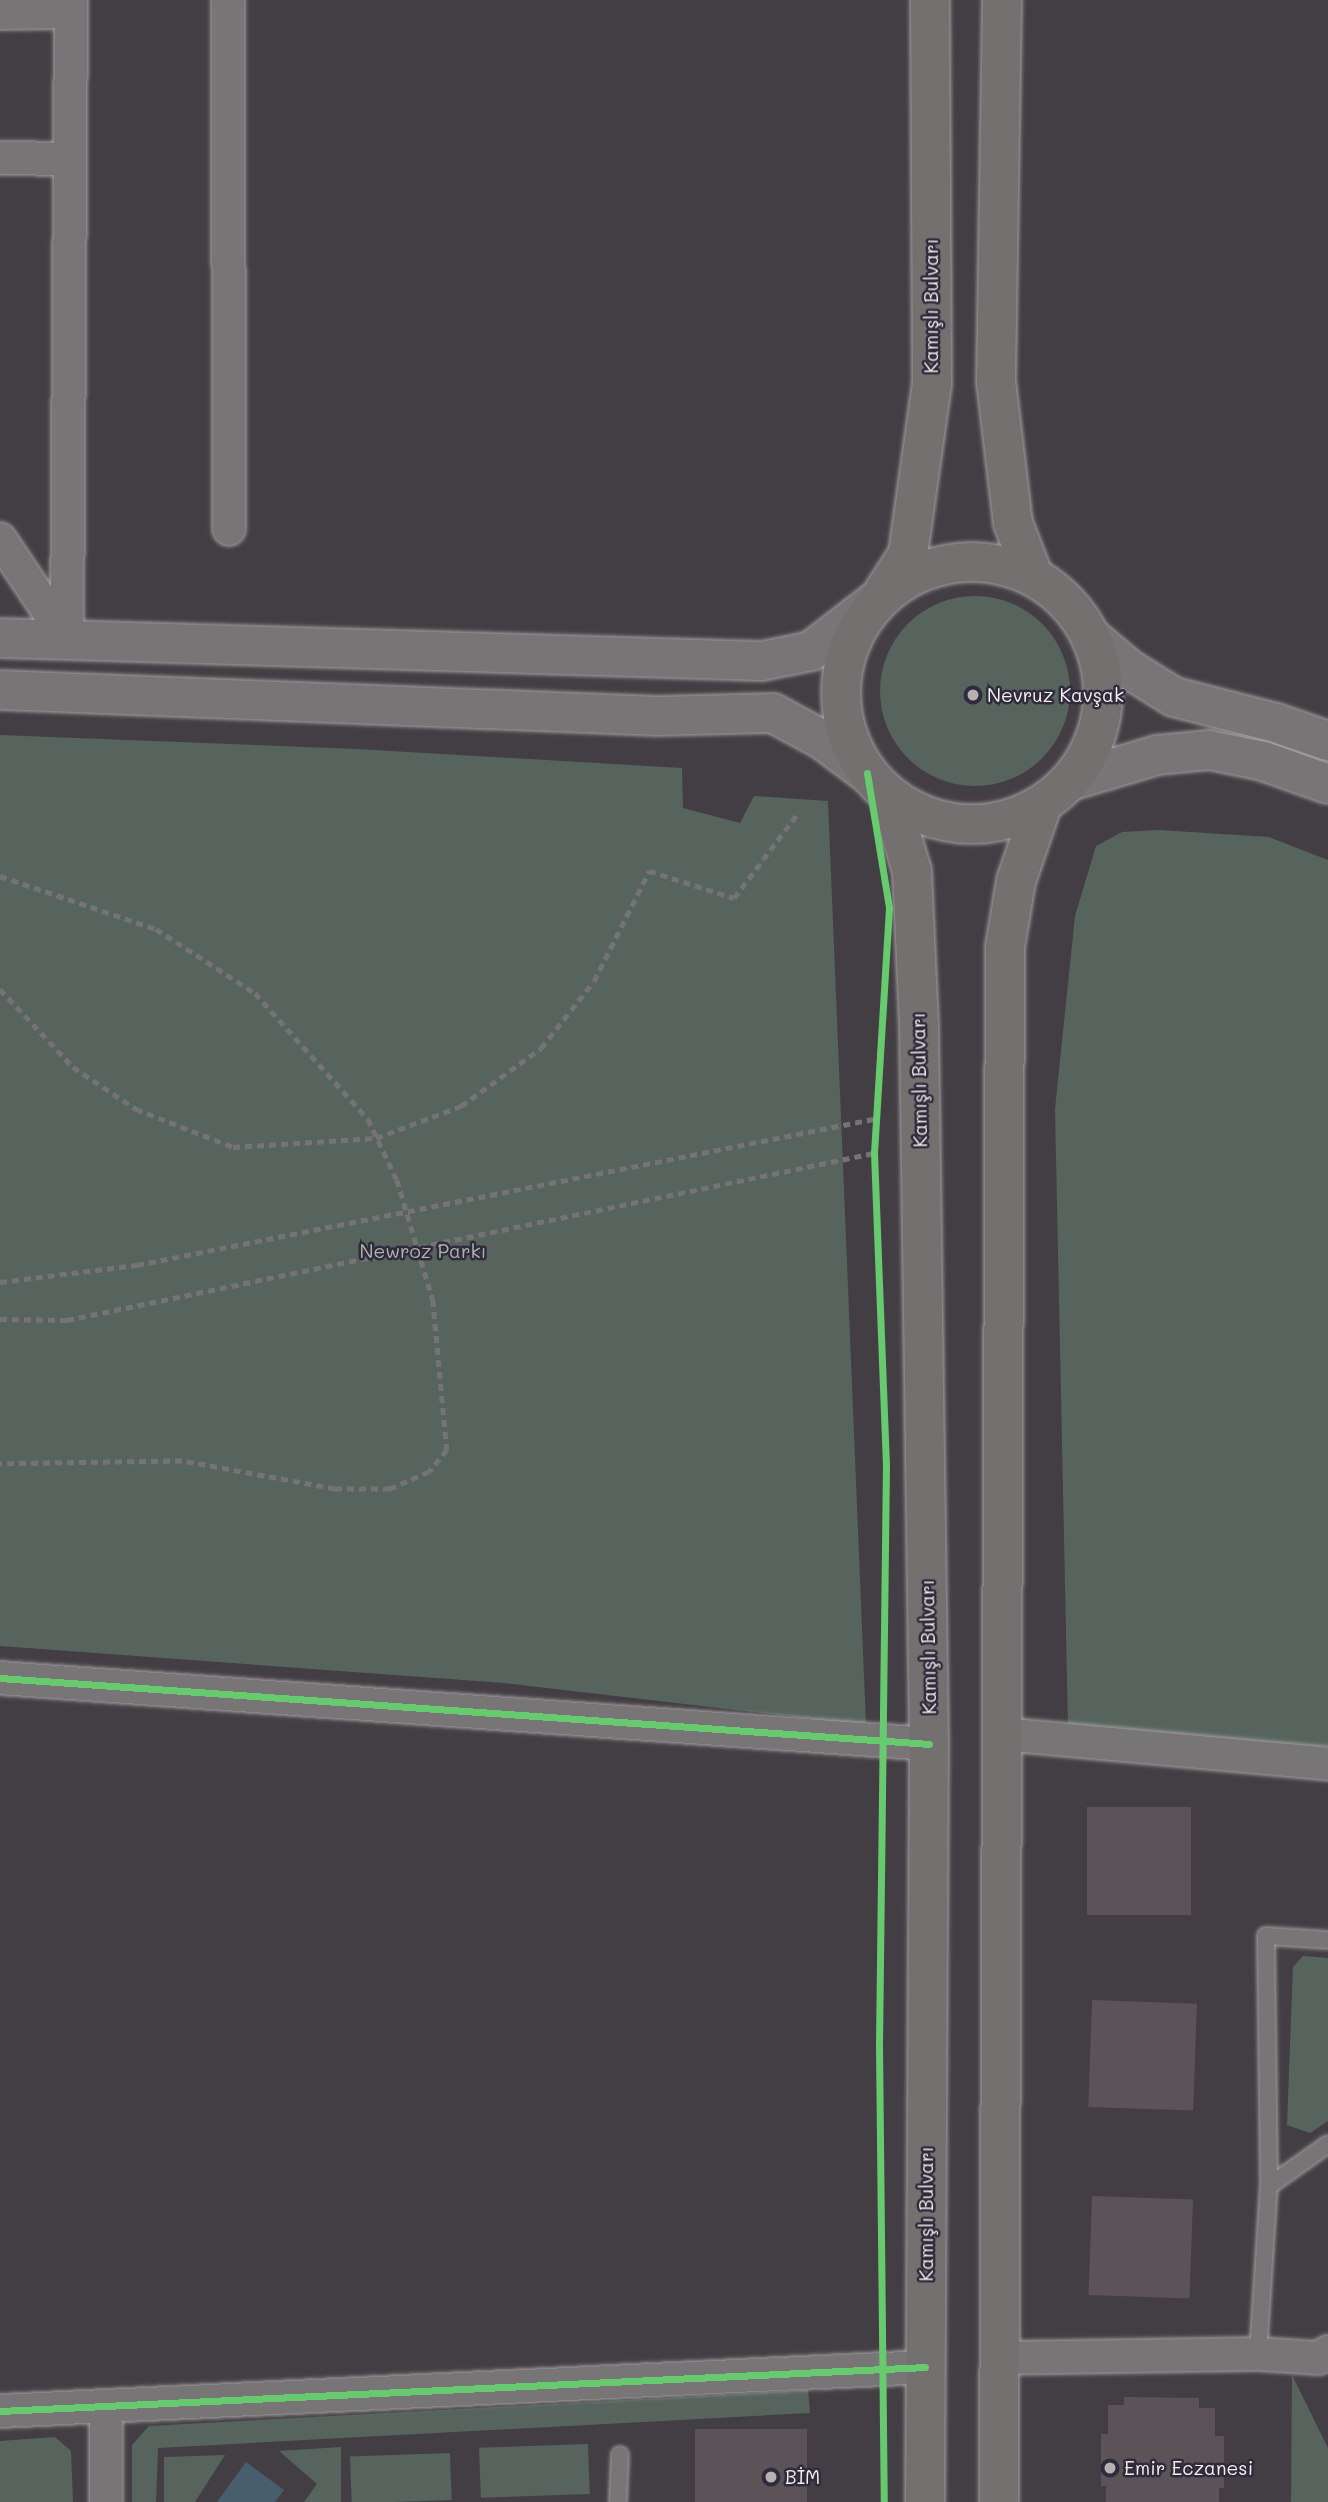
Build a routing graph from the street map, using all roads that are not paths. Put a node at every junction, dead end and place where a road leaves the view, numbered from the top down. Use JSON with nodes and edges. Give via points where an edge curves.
{"nodes":[{"id":1,"x":228,"y":0,"type":"edge"},
{"id":2,"x":930,"y":0,"type":"edge"},
{"id":3,"x":1002,"y":0,"type":"edge"},
{"id":4,"x":71,"y":6,"type":"edge"},
{"id":5,"x":0,"y":13,"type":"edge"},
{"id":6,"x":0,"y":158,"type":"edge"},
{"id":7,"x":69,"y":159,"type":"junction"},
{"id":8,"x":229,"y":529,"type":"dead end"},
{"id":9,"x":0,"y":539,"type":"edge"},
{"id":10,"x":1033,"y":575,"type":"junction"},
{"id":11,"x":877,"y":600,"type":"junction"},
{"id":12,"x":1090,"y":636,"type":"junction"},
{"id":13,"x":0,"y":638,"type":"edge"},
{"id":14,"x":67,"y":639,"type":"junction"},
{"id":15,"x":0,"y":690,"type":"edge"},
{"id":16,"x":1328,"y":741,"type":"edge"},
{"id":17,"x":878,"y":784,"type":"junction"},
{"id":18,"x":1328,"y":784,"type":"edge"},
{"id":19,"x":1056,"y":793,"type":"junction"},
{"id":20,"x":0,"y":1678,"type":"edge"},
{"id":21,"x":1001,"y":1734,"type":"junction"},
{"id":22,"x":929,"y":1744,"type":"junction"},
{"id":23,"x":1328,"y":1764,"type":"edge"},
{"id":24,"x":1328,"y":1940,"type":"edge"},
{"id":25,"x":1328,"y":2144,"type":"edge"},
{"id":26,"x":1269,"y":2186,"type":"junction"},
{"id":27,"x":1258,"y":2354,"type":"junction"},
{"id":28,"x":999,"y":2358,"type":"junction"},
{"id":29,"x":1325,"y":2363,"type":"edge"},
{"id":30,"x":925,"y":2367,"type":"junction"},
{"id":31,"x":106,"y":2406,"type":"junction"},
{"id":32,"x":0,"y":2411,"type":"edge"},
{"id":33,"x":620,"y":2455,"type":"dead end"},
{"id":34,"x":106,"y":2502,"type":"edge"},
{"id":35,"x":618,"y":2502,"type":"edge"},
{"id":36,"x":925,"y":2502,"type":"edge"},
{"id":37,"x":999,"y":2502,"type":"edge"}],
"edges":[{"from":1,"to":8,"type":"street"},
{"from":2,"to":11,"type":"highway","name":"Kamışlı Bulvarı","via":[[932,384],[908,554]]},
{"from":3,"to":10,"type":"highway","via":[[996,381],[1013,523]]},
{"from":4,"to":5,"type":"street"},
{"from":4,"to":7,"type":"street"},
{"from":6,"to":7,"type":"street"},
{"from":7,"to":14,"type":"street"},
{"from":9,"to":14,"type":"street"},
{"from":10,"to":11,"type":"highway","via":[[993,562],[951,562],[911,575]]},
{"from":10,"to":12,"type":"highway","via":[[1067,601]]},
{"from":11,"to":14,"type":"main road","via":[[810,651],[762,660]]},
{"from":11,"to":17,"type":"highway","name":"Kamışlı Bulvarı","via":[[853,635],[841,675],[842,716],[851,746]]},
{"from":12,"to":16,"type":"main road","via":[[1129,669],[1174,697]]},
{"from":12,"to":19,"type":"highway","via":[[1102,676],[1102,714],[1091,749]]},
{"from":13,"to":14,"type":"main road"},
{"from":15,"to":17,"type":"main road","via":[[658,716],[773,713],[823,740]]},
{"from":17,"to":19,"type":"highway","via":[[917,813],[958,823],[1012,818]]},
{"from":17,"to":22,"type":"highway","name":"Kamışlı Bulvarı","via":[[912,871]]},
{"from":18,"to":19,"type":"main road","via":[[1263,761],[1209,750],[1157,755]]},
{"from":19,"to":21,"type":"highway","via":[[1016,881],[1005,947]]},
{"from":20,"to":22,"type":"street"},
{"from":21,"to":23,"type":"street"},
{"from":21,"to":28,"type":"highway"},
{"from":22,"to":30,"type":"highway","name":"Kamışlı Bulvarı"},
{"from":24,"to":26,"type":"lane","via":[[1266,1936]]},
{"from":25,"to":26,"type":"lane"},
{"from":26,"to":27,"type":"lane"},
{"from":27,"to":28,"type":"street"},
{"from":27,"to":29,"type":"street"},
{"from":28,"to":37,"type":"highway"},
{"from":30,"to":31,"type":"street"},
{"from":30,"to":36,"type":"highway","name":"Kamışlı Bulvarı"},
{"from":31,"to":32,"type":"street"},
{"from":31,"to":34,"type":"street"},
{"from":33,"to":35,"type":"lane"}]}
